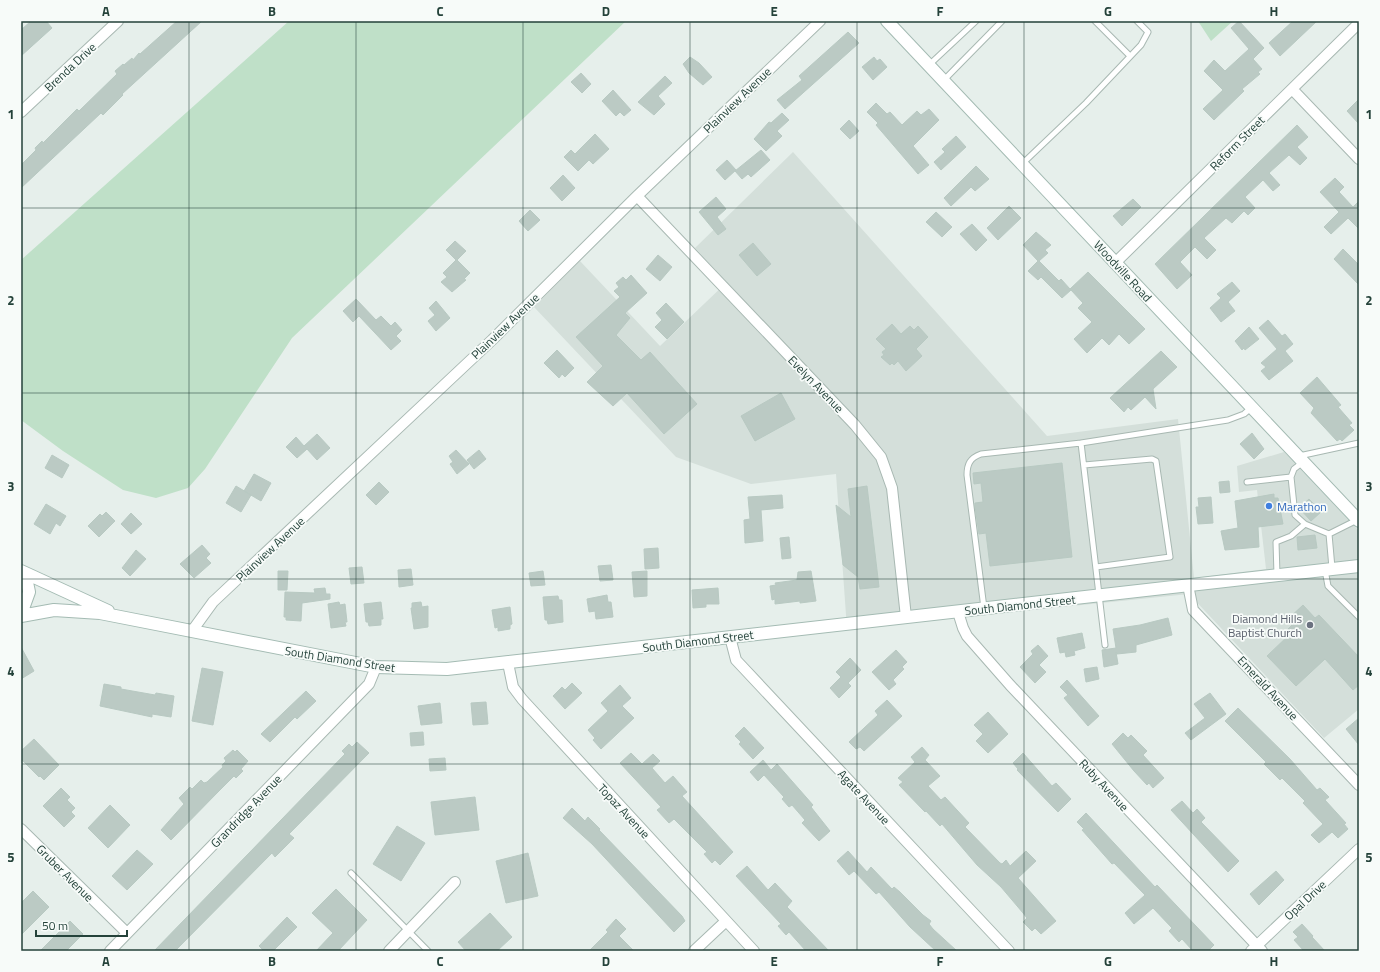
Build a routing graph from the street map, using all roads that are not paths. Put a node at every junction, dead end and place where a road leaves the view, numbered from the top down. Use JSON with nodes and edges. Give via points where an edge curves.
{"nodes":[{"id":1,"x":118,"y":21,"type":"edge"},
{"id":2,"x":820,"y":21,"type":"edge"},
{"id":3,"x":887,"y":21,"type":"edge"},
{"id":4,"x":976,"y":21,"type":"edge"},
{"id":5,"x":1002,"y":21,"type":"edge"},
{"id":6,"x":1095,"y":21,"type":"edge"},
{"id":7,"x":1137,"y":21,"type":"edge"},
{"id":8,"x":1359,"y":22,"type":"edge"},
{"id":9,"x":1130,"y":56,"type":"junction"},
{"id":10,"x":929,"y":65,"type":"junction"},
{"id":11,"x":944,"y":81,"type":"junction"},
{"id":12,"x":1292,"y":89,"type":"junction"},
{"id":13,"x":21,"y":112,"type":"edge"},
{"id":14,"x":1359,"y":159,"type":"edge"},
{"id":15,"x":1022,"y":164,"type":"junction"},
{"id":16,"x":637,"y":196,"type":"junction"},
{"id":17,"x":1115,"y":263,"type":"junction"},
{"id":18,"x":1252,"y":408,"type":"junction"},
{"id":19,"x":1082,"y":443,"type":"junction"},
{"id":20,"x":1359,"y":443,"type":"edge"},
{"id":21,"x":1300,"y":459,"type":"junction"},
{"id":22,"x":1084,"y":465,"type":"junction"},
{"id":23,"x":1291,"y":477,"type":"junction"},
{"id":24,"x":1247,"y":482,"type":"dead end"},
{"id":25,"x":1358,"y":520,"type":"edge"},
{"id":26,"x":1305,"y":524,"type":"junction"},
{"id":27,"x":1329,"y":534,"type":"junction"},
{"id":28,"x":1359,"y":566,"type":"edge"},
{"id":29,"x":1096,"y":567,"type":"junction"},
{"id":30,"x":1328,"y":570,"type":"junction"},
{"id":31,"x":23,"y":572,"type":"edge"},
{"id":32,"x":1277,"y":576,"type":"junction"},
{"id":33,"x":1188,"y":586,"type":"junction"},
{"id":34,"x":1098,"y":596,"type":"junction"},
{"id":35,"x":984,"y":608,"type":"junction"},
{"id":36,"x":958,"y":612,"type":"junction"},
{"id":37,"x":21,"y":615,"type":"edge"},
{"id":38,"x":121,"y":617,"type":"junction"},
{"id":39,"x":906,"y":617,"type":"junction"},
{"id":40,"x":1359,"y":617,"type":"edge"},
{"id":41,"x":192,"y":631,"type":"junction"},
{"id":42,"x":730,"y":637,"type":"junction"},
{"id":43,"x":1105,"y":645,"type":"dead end"},
{"id":44,"x":508,"y":663,"type":"junction"},
{"id":45,"x":376,"y":667,"type":"junction"},
{"id":46,"x":1359,"y":785,"type":"edge"},
{"id":47,"x":21,"y":829,"type":"edge"},
{"id":48,"x":1359,"y":848,"type":"edge"},
{"id":49,"x":351,"y":873,"type":"dead end"},
{"id":50,"x":456,"y":882,"type":"dead end"},
{"id":51,"x":726,"y":921,"type":"junction"},
{"id":52,"x":408,"y":931,"type":"junction"},
{"id":53,"x":127,"y":933,"type":"junction"},
{"id":54,"x":1256,"y":949,"type":"edge"},
{"id":55,"x":110,"y":951,"type":"edge"},
{"id":56,"x":389,"y":951,"type":"edge"},
{"id":57,"x":428,"y":951,"type":"edge"},
{"id":58,"x":694,"y":951,"type":"edge"},
{"id":59,"x":754,"y":951,"type":"edge"},
{"id":60,"x":1009,"y":951,"type":"edge"}],
"edges":[{"from":1,"to":13,"type":"street","name":"Brenda Drive"},
{"from":2,"to":16,"type":"street","name":"Plainview Avenue"},
{"from":3,"to":10,"type":"street","name":"Woodville Road"},
{"from":4,"to":10,"type":"lane"},
{"from":5,"to":11,"type":"lane"},
{"from":6,"to":9,"type":"lane"},
{"from":7,"to":9,"type":"lane","via":[[1148,32]]},
{"from":8,"to":12,"type":"street","name":"Reform Street"},
{"from":9,"to":15,"type":"lane","via":[[1086,103]]},
{"from":10,"to":11,"type":"street","name":"Woodville Road"},
{"from":11,"to":15,"type":"street","name":"Woodville Road"},
{"from":12,"to":14,"type":"street"},
{"from":12,"to":17,"type":"street","name":"Reform Street"},
{"from":15,"to":17,"type":"street","name":"Woodville Road"},
{"from":16,"to":39,"type":"street","name":"Evelyn Avenue","via":[[855,425],[881,458],[892,488]]},
{"from":16,"to":41,"type":"street","name":"Plainview Avenue","via":[[487,345],[214,602]]},
{"from":17,"to":18,"type":"street","name":"Woodville Road"},
{"from":18,"to":19,"type":"lane","via":[[1228,420]]},
{"from":18,"to":21,"type":"street","name":"Woodville Road"},
{"from":19,"to":22,"type":"lane"},
{"from":19,"to":35,"type":"lane","via":[[981,454],[968,463],[967,475]]},
{"from":20,"to":21,"type":"lane"},
{"from":21,"to":23,"type":"lane"},
{"from":21,"to":25,"type":"street","name":"Woodville Road"},
{"from":22,"to":29,"type":"lane"},
{"from":22,"to":29,"type":"lane","via":[[1152,459],[1156,461],[1170,557]]},
{"from":23,"to":24,"type":"lane"},
{"from":23,"to":26,"type":"lane","via":[[1295,515]]},
{"from":25,"to":27,"type":"lane"},
{"from":26,"to":27,"type":"lane"},
{"from":26,"to":32,"type":"lane","via":[[1291,536],[1276,542]]},
{"from":27,"to":30,"type":"lane"},
{"from":28,"to":30,"type":"street","name":"South Diamond Street"},
{"from":29,"to":34,"type":"lane"},
{"from":30,"to":32,"type":"street","name":"South Diamond Street"},
{"from":30,"to":40,"type":"lane","via":[[1328,586]]},
{"from":31,"to":37,"type":"street","via":[[29,592]]},
{"from":31,"to":38,"type":"street"},
{"from":32,"to":33,"type":"street","name":"South Diamond Street"},
{"from":33,"to":34,"type":"street","name":"South Diamond Street"},
{"from":33,"to":46,"type":"street","name":"Emerald Avenue","via":[[1193,610]]},
{"from":34,"to":35,"type":"street","name":"South Diamond Street"},
{"from":34,"to":43,"type":"lane"},
{"from":35,"to":36,"type":"street","name":"South Diamond Street"},
{"from":36,"to":39,"type":"street","name":"South Diamond Street"},
{"from":36,"to":54,"type":"street","name":"Ruby Avenue","via":[[967,636],[1010,685]]},
{"from":37,"to":38,"type":"street","name":"South Diamond Street","via":[[80,611]]},
{"from":38,"to":41,"type":"street","name":"South Diamond Street"},
{"from":39,"to":42,"type":"street","name":"South Diamond Street"},
{"from":41,"to":45,"type":"street","name":"South Diamond Street"},
{"from":42,"to":44,"type":"street","name":"South Diamond Street"},
{"from":42,"to":60,"type":"street","name":"Agate Avenue","via":[[736,660]]},
{"from":44,"to":45,"type":"street","name":"South Diamond Street","via":[[447,669]]},
{"from":44,"to":51,"type":"street","name":"Topaz Avenue","via":[[513,687],[522,699]]},
{"from":45,"to":53,"type":"street","name":"Grandridge Avenue","via":[[369,684]]},
{"from":47,"to":53,"type":"street","name":"Gruber Avenue"},
{"from":48,"to":54,"type":"street","name":"Opal Drive"},
{"from":49,"to":52,"type":"lane"},
{"from":50,"to":52,"type":"street"},
{"from":51,"to":58,"type":"street"},
{"from":51,"to":59,"type":"street","name":"Topaz Avenue"},
{"from":52,"to":56,"type":"street"},
{"from":52,"to":57,"type":"lane"},
{"from":53,"to":55,"type":"street","name":"Grandridge Avenue"}]}
